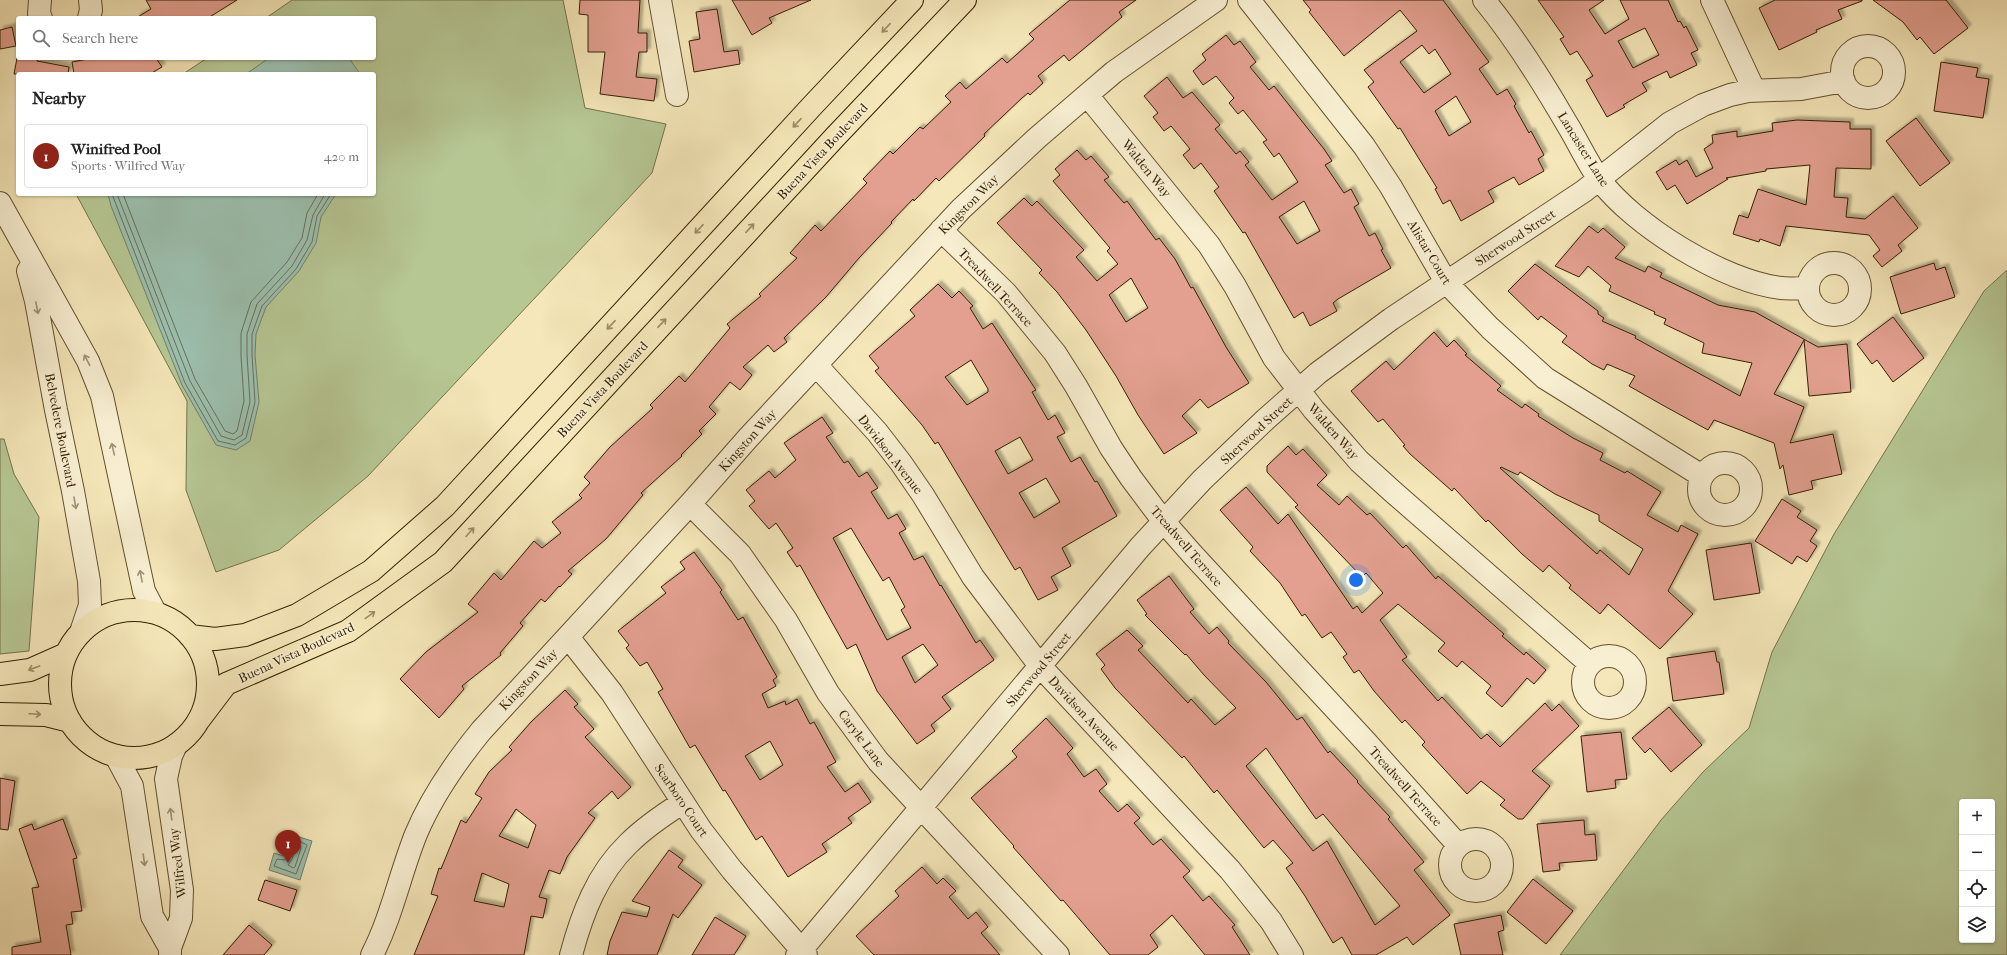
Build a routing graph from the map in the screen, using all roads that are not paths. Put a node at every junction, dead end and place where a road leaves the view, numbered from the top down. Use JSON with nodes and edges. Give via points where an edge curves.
{"nodes":[{"id":1,"x":40,"y":0,"type":"edge"},
{"id":2,"x":90,"y":0,"type":"edge"},
{"id":3,"x":660,"y":0,"type":"edge"},
{"id":4,"x":912,"y":0,"type":"edge"},
{"id":5,"x":965,"y":0,"type":"edge"},
{"id":6,"x":1216,"y":0,"type":"edge"},
{"id":7,"x":1249,"y":0,"type":"edge"},
{"id":8,"x":1484,"y":0,"type":"edge"},
{"id":9,"x":1712,"y":0,"type":"edge"},
{"id":10,"x":40,"y":16,"type":"edge"},
{"id":11,"x":90,"y":16,"type":"edge"},
{"id":12,"x":1844,"y":81,"type":"dead end"},
{"id":13,"x":1754,"y":90,"type":"junction"},
{"id":14,"x":677,"y":95,"type":"dead end"},
{"id":15,"x":1087,"y":95,"type":"junction"},
{"id":16,"x":1599,"y":179,"type":"junction"},
{"id":17,"x":0,"y":203,"type":"edge"},
{"id":18,"x":16,"y":230,"type":"junction"},
{"id":19,"x":941,"y":230,"type":"junction"},
{"id":20,"x":1446,"y":282,"type":"junction"},
{"id":21,"x":1808,"y":288,"type":"dead end"},
{"id":22,"x":816,"y":366,"type":"junction"},
{"id":23,"x":1298,"y":390,"type":"junction"},
{"id":24,"x":1702,"y":476,"type":"dead end"},
{"id":25,"x":690,"y":504,"type":"junction"},
{"id":26,"x":1164,"y":522,"type":"junction"},
{"id":27,"x":154,"y":612,"type":"junction"},
{"id":28,"x":80,"y":632,"type":"junction"},
{"id":29,"x":190,"y":636,"type":"junction"},
{"id":30,"x":568,"y":637,"type":"junction"},
{"id":31,"x":66,"y":654,"type":"junction"},
{"id":32,"x":1590,"y":664,"type":"dead end"},
{"id":33,"x":1040,"y":666,"type":"junction"},
{"id":34,"x":0,"y":674,"type":"edge"},
{"id":35,"x":0,"y":714,"type":"edge"},
{"id":36,"x":70,"y":721,"type":"junction"},
{"id":37,"x":198,"y":721,"type":"junction"},
{"id":38,"x":176,"y":745,"type":"junction"},
{"id":39,"x":116,"y":756,"type":"junction"},
{"id":40,"x":682,"y":802,"type":"junction"},
{"id":41,"x":921,"y":808,"type":"junction"},
{"id":42,"x":1458,"y":845,"type":"dead end"},
{"id":43,"x":170,"y":952,"type":"edge"},
{"id":44,"x":801,"y":953,"type":"edge"},
{"id":45,"x":372,"y":955,"type":"edge"},
{"id":46,"x":571,"y":955,"type":"edge"},
{"id":47,"x":1058,"y":955,"type":"edge"},
{"id":48,"x":1292,"y":955,"type":"edge"}],
"edges":[{"from":1,"to":10,"type":"street"},
{"from":2,"to":11,"type":"street"},
{"from":3,"to":14,"type":"street"},
{"from":4,"to":29,"type":"main road","one_way":true,"via":[[445,506],[371,570],[297,615],[245,636],[215,639]]},
{"from":37,"to":5,"type":"main road","name":"Buena Vista Boulevard","one_way":true,"via":[[226,684],[348,631],[443,562],[835,137]]},
{"from":6,"to":15,"type":"street","name":"Kingston Way","via":[[1114,72]]},
{"from":7,"to":20,"type":"street","name":"Alistar Court","via":[[1364,146]]},
{"from":8,"to":16,"type":"street","name":"Lancaster Lane","via":[[1518,45]]},
{"from":9,"to":13,"type":"street"},
{"from":12,"to":13,"type":"street","name":"Sherwood Street","via":[[1801,89]]},
{"from":13,"to":16,"type":"street","name":"Sherwood Street","via":[[1703,105],[1670,123]]},
{"from":15,"to":19,"type":"street","name":"Kingston Way","via":[[1036,138]]},
{"from":15,"to":23,"type":"street","name":"Walden Way","via":[[1208,245],[1274,358]]},
{"from":16,"to":20,"type":"street","name":"Sherwood Street"},
{"from":16,"to":21,"type":"street","name":"Lancaster Lane","via":[[1649,227],[1716,268],[1780,288]]},
{"from":17,"to":18,"type":"street","name":"Belvedere Boulevard"},
{"from":27,"to":18,"type":"street","name":"Belvedere Boulevard","one_way":true,"via":[[144,591],[102,396],[88,361]]},
{"from":18,"to":28,"type":"street","name":"Belvedere Boulevard","one_way":true,"via":[[36,301],[89,580],[90,605]]},
{"from":19,"to":22,"type":"street","name":"Kingston Way"},
{"from":19,"to":26,"type":"street","name":"Treadwell Terrace","via":[[1006,293],[1055,354],[1111,448]]},
{"from":20,"to":23,"type":"street","name":"Sherwood Street","via":[[1346,351]]},
{"from":20,"to":24,"type":"street","name":"Alistar Court","via":[[1490,328],[1545,378]]},
{"from":22,"to":25,"type":"street","name":"Kingston Way"},
{"from":22,"to":33,"type":"street","name":"Davidson Avenue","via":[[901,463],[973,577]]},
{"from":23,"to":26,"type":"street","name":"Sherwood Street","via":[[1234,450]]},
{"from":23,"to":32,"type":"street","name":"Walden Way","via":[[1364,466]]},
{"from":25,"to":30,"type":"street","name":"Kingston Way"},
{"from":25,"to":41,"type":"street","name":"Caryle Lane","via":[[740,554],[786,620],[808,661],[846,717],[878,761]]},
{"from":26,"to":33,"type":"street","name":"Sherwood Street"},
{"from":26,"to":42,"type":"street","name":"Treadwell Terrace"},
{"from":27,"to":28,"type":"main road","name":"Buena Vista Boulevard","via":[[115,612],[96,619]]},
{"from":27,"to":29,"type":"main road","name":"Buena Vista Boulevard","via":[[174,621]]},
{"from":28,"to":31,"type":"main road","name":"Buena Vista Boulevard"},
{"from":29,"to":37,"type":"main road","name":"Buena Vista Boulevard","via":[[202,655],[207,677],[206,700]]},
{"from":30,"to":40,"type":"street","name":"Scarboro Court","via":[[612,693]]},
{"from":30,"to":45,"type":"street","name":"Kingston Way","via":[[481,731],[453,766],[416,835],[394,905]]},
{"from":31,"to":34,"type":"main road","one_way":true,"via":[[30,670]]},
{"from":31,"to":36,"type":"main road","name":"Buena Vista Boulevard","via":[[60,677],[62,700]]},
{"from":33,"to":41,"type":"street","name":"Sherwood Street"},
{"from":33,"to":48,"type":"street","name":"Davidson Avenue","via":[[1234,875],[1266,915]]},
{"from":35,"to":36,"type":"main road","one_way":true,"via":[[46,715]]},
{"from":36,"to":39,"type":"main road","name":"Buena Vista Boulevard","via":[[87,741],[98,749]]},
{"from":37,"to":38,"type":"main road","name":"Buena Vista Boulevard"},
{"from":38,"to":39,"type":"main road","name":"Buena Vista Boulevard","via":[[158,754],[137,758]]},
{"from":43,"to":38,"type":"street","name":"Wilfred Way","one_way":true,"via":[[181,918],[182,890],[166,779]]},
{"from":39,"to":43,"type":"street","name":"Wilfred Way","one_way":true,"via":[[132,786],[152,916]]},
{"from":40,"to":44,"type":"street","name":"Scarboro Court","via":[[732,870]]},
{"from":40,"to":46,"type":"street","via":[[648,826],[612,862],[587,906]]},
{"from":41,"to":44,"type":"street","name":"Sherwood Street"},
{"from":41,"to":47,"type":"street","name":"Caryle Lane"}]}
